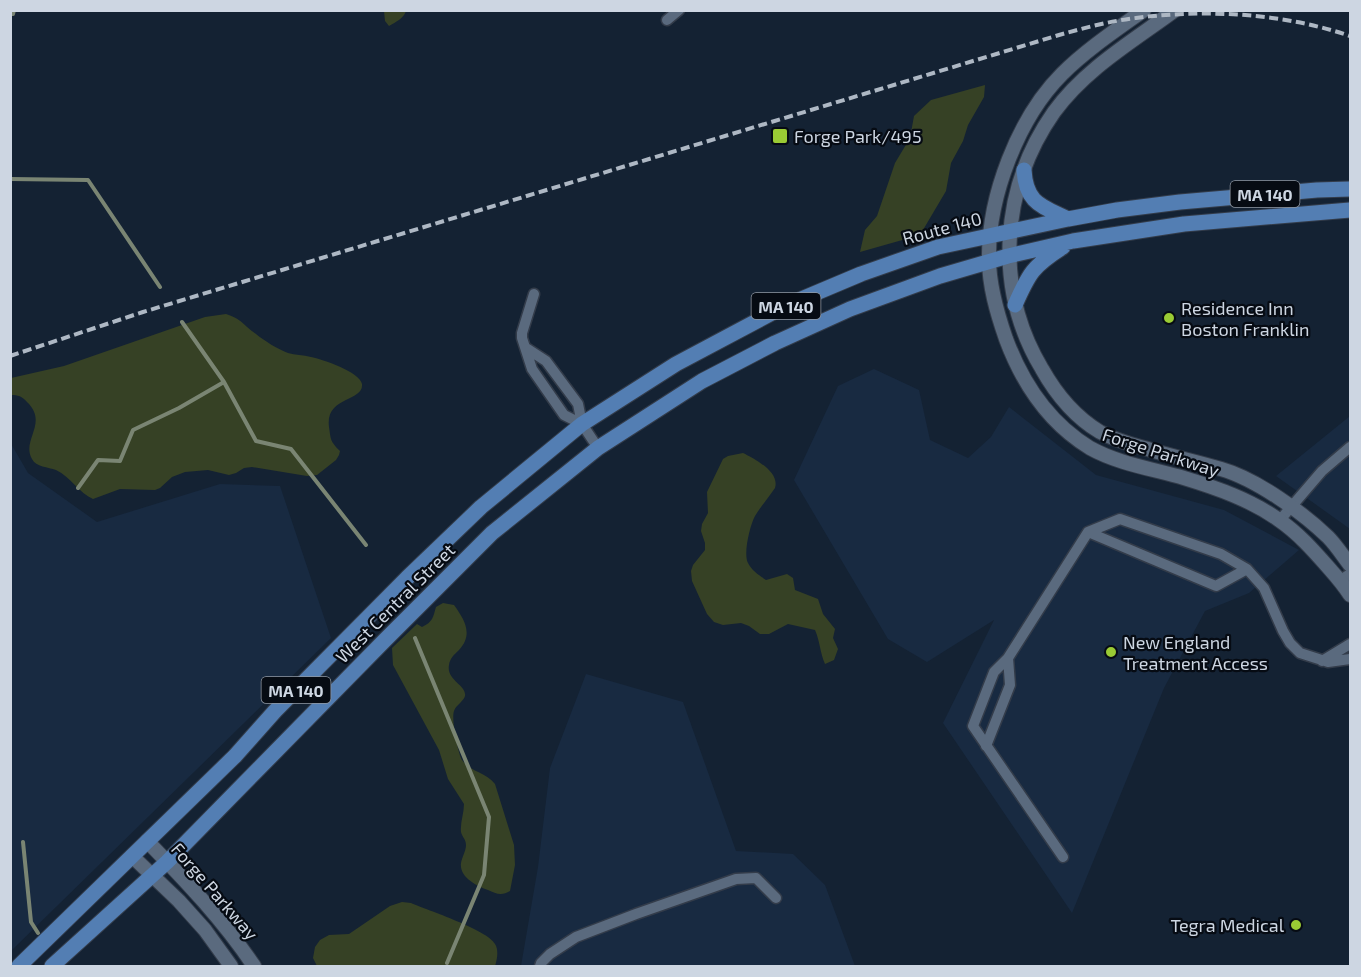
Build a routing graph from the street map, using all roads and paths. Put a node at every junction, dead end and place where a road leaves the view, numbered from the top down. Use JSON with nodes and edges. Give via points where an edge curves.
{"nodes":[{"id":1,"x":679,"y":10,"type":"edge"},
{"id":2,"x":1144,"y":10,"type":"edge"},
{"id":3,"x":1175,"y":10,"type":"edge"},
{"id":4,"x":667,"y":20,"type":"dead end"},
{"id":5,"x":1024,"y":170,"type":"junction"},
{"id":6,"x":1350,"y":189,"type":"edge"},
{"id":7,"x":1350,"y":210,"type":"edge"},
{"id":8,"x":1068,"y":219,"type":"junction"},
{"id":9,"x":1010,"y":232,"type":"junction"},
{"id":10,"x":990,"y":236,"type":"junction"},
{"id":11,"x":1073,"y":241,"type":"junction"},
{"id":12,"x":1008,"y":256,"type":"junction"},
{"id":13,"x":989,"y":261,"type":"junction"},
{"id":14,"x":534,"y":294,"type":"dead end"},
{"id":15,"x":1015,"y":305,"type":"junction"},
{"id":16,"x":526,"y":348,"type":"junction"},
{"id":17,"x":582,"y":424,"type":"junction"},
{"id":18,"x":1350,"y":447,"type":"edge"},
{"id":19,"x":598,"y":448,"type":"junction"},
{"id":20,"x":1291,"y":507,"type":"junction"},
{"id":21,"x":1280,"y":520,"type":"junction"},
{"id":22,"x":1088,"y":532,"type":"junction"},
{"id":23,"x":1350,"y":565,"type":"edge"},
{"id":24,"x":1247,"y":569,"type":"junction"},
{"id":25,"x":1345,"y":577,"type":"edge"},
{"id":26,"x":1350,"y":595,"type":"edge"},
{"id":27,"x":1350,"y":644,"type":"edge"},
{"id":28,"x":1008,"y":658,"type":"junction"},
{"id":29,"x":1350,"y":659,"type":"edge"},
{"id":30,"x":1322,"y":661,"type":"junction"},
{"id":31,"x":986,"y":746,"type":"junction"},
{"id":32,"x":147,"y":841,"type":"junction"},
{"id":33,"x":132,"y":856,"type":"junction"},
{"id":34,"x":1063,"y":857,"type":"dead end"},
{"id":35,"x":167,"y":862,"type":"junction"},
{"id":36,"x":152,"y":876,"type":"junction"},
{"id":37,"x":776,"y":898,"type":"dead end"},
{"id":38,"x":19,"y":966,"type":"edge"},
{"id":39,"x":52,"y":966,"type":"edge"},
{"id":40,"x":231,"y":966,"type":"edge"},
{"id":41,"x":254,"y":966,"type":"edge"},
{"id":42,"x":540,"y":966,"type":"edge"}],
"edges":[{"from":1,"to":4,"type":"street"},
{"from":2,"to":10,"type":"street","name":"Forge Parkway","via":[[1060,76],[1024,125],[998,196]]},
{"from":3,"to":5,"type":"street","name":"Forge Parkway","via":[[1099,66],[1068,95],[1044,128]]},
{"from":5,"to":8,"type":"main road","via":[[1026,188],[1032,197]]},
{"from":5,"to":9,"type":"street","name":"Forge Parkway"},
{"from":6,"to":8,"type":"main road","name":"Route 140","number":"MA 140","via":[[1180,202]]},
{"from":7,"to":11,"type":"main road","number":"MA 140","via":[[1184,224]]},
{"from":8,"to":9,"type":"main road","name":"Route 140","number":"MA 140"},
{"from":9,"to":10,"type":"main road","name":"Route 140","number":"MA 140"},
{"from":9,"to":12,"type":"street","name":"Forge Parkway"},
{"from":10,"to":13,"type":"street","name":"Forge Parkway"},
{"from":10,"to":17,"type":"main road","name":"Route 140","number":"MA 140","via":[[938,247],[785,306],[676,364]]},
{"from":11,"to":12,"type":"main road","number":"MA 140"},
{"from":11,"to":15,"type":"main road","via":[[1032,272]]},
{"from":12,"to":13,"type":"main road","number":"MA 140"},
{"from":12,"to":15,"type":"street","name":"Forge Parkway"},
{"from":13,"to":19,"type":"main road","number":"MA 140","via":[[870,301],[775,343],[702,381]]},
{"from":13,"to":21,"type":"street","name":"Forge Parkway","via":[[997,310],[1015,359],[1029,387],[1063,427],[1106,455],[1242,498]]},
{"from":14,"to":16,"type":"street","via":[[522,333]]},
{"from":15,"to":20,"type":"street","name":"Forge Parkway","via":[[1047,379],[1072,411],[1088,424],[1124,443],[1225,470],[1260,486]]},
{"from":16,"to":17,"type":"street","via":[[546,361],[578,404]]},
{"from":16,"to":17,"type":"street","via":[[532,369],[564,415]]},
{"from":17,"to":19,"type":"street"},
{"from":17,"to":32,"type":"main road","name":"West Central Street","number":"MA 140","via":[[481,507]]},
{"from":18,"to":20,"type":"street","via":[[1322,471]]},
{"from":19,"to":35,"type":"main road","name":"West Central Street","number":"MA 140","via":[[492,533]]},
{"from":20,"to":21,"type":"street"},
{"from":20,"to":23,"type":"street","name":"Forge Parkway","via":[[1329,538]]},
{"from":21,"to":25,"type":"street","name":"Forge Parkway"},
{"from":22,"to":24,"type":"street","via":[[1120,519],[1221,554]]},
{"from":22,"to":24,"type":"street","via":[[1216,586]]},
{"from":22,"to":28,"type":"street"},
{"from":24,"to":30,"type":"street","via":[[1264,588],[1290,643],[1300,653]]},
{"from":25,"to":26,"type":"street","name":"Forge Parkway"},
{"from":27,"to":30,"type":"street"},
{"from":28,"to":31,"type":"street","via":[[1011,685]]},
{"from":28,"to":31,"type":"street","via":[[994,672],[973,726]]},
{"from":29,"to":30,"type":"street"},
{"from":31,"to":34,"type":"street"},
{"from":32,"to":33,"type":"main road","name":"West Central Street","number":"MA 140"},
{"from":32,"to":35,"type":"street","name":"Forge Parkway"},
{"from":33,"to":36,"type":"street","name":"Forge Parkway"},
{"from":33,"to":38,"type":"main road","name":"West Central Street","number":"MA 140"},
{"from":35,"to":36,"type":"main road","name":"West Central Street","number":"MA 140"},
{"from":35,"to":41,"type":"street","name":"Forge Parkway","via":[[208,906]]},
{"from":36,"to":39,"type":"main road","name":"West Central Street","number":"MA 140"},
{"from":36,"to":40,"type":"street","name":"Forge Parkway","via":[[205,930]]},
{"from":37,"to":42,"type":"street","via":[[756,878],[736,879],[576,937],[550,954]]}]}
